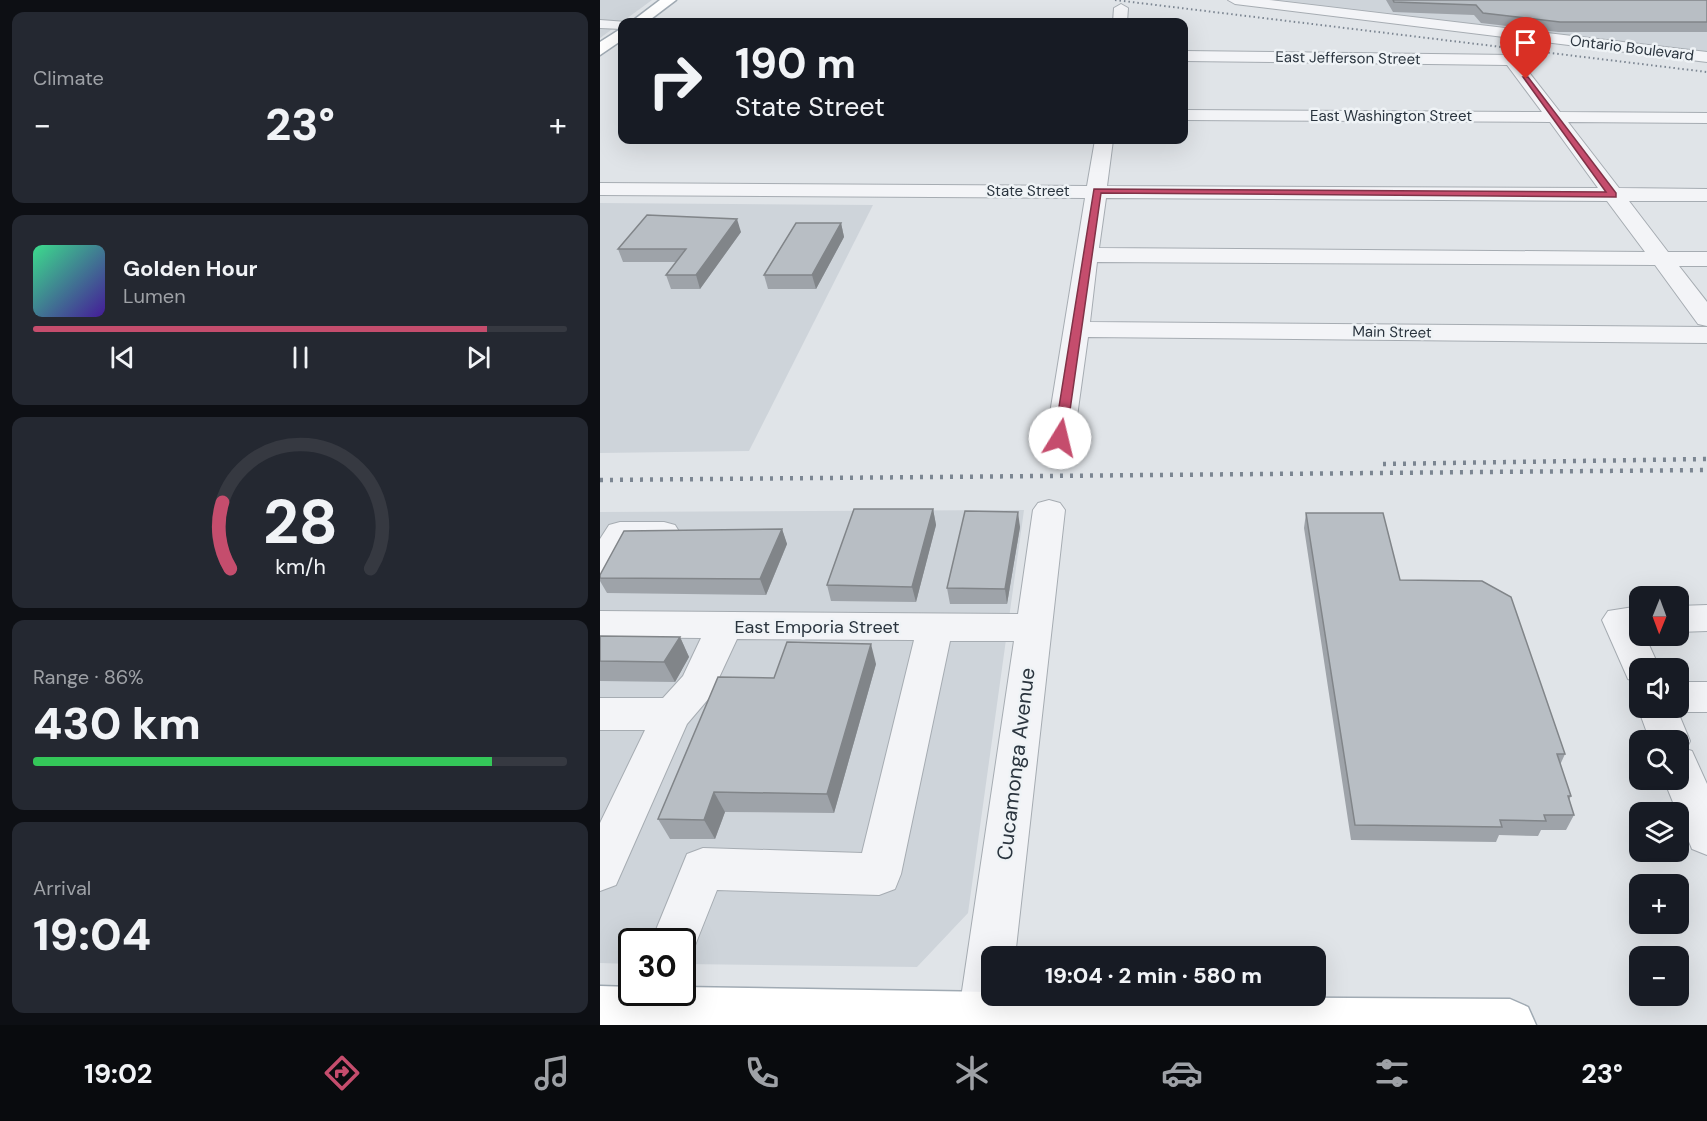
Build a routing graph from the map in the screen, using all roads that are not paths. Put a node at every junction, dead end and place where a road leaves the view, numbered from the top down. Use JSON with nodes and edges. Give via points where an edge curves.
{"nodes":[{"id":1,"x":1236,"y":0,"type":"edge"},
{"id":2,"x":1367,"y":2,"type":"dead end"},
{"id":3,"x":1121,"y":8,"type":"dead end"},
{"id":4,"x":671,"y":11,"type":"edge"},
{"id":5,"x":1373,"y":17,"type":"junction"},
{"id":6,"x":650,"y":18,"type":"edge"},
{"id":7,"x":1120,"y":18,"type":"edge"},
{"id":8,"x":600,"y":24,"type":"edge"},
{"id":9,"x":618,"y":25,"type":"edge"},
{"id":10,"x":618,"y":39,"type":"edge"},
{"id":11,"x":1188,"y":56,"type":"edge"},
{"id":12,"x":1707,"y":57,"type":"edge"},
{"id":13,"x":604,"y":58,"type":"edge"},
{"id":14,"x":1188,"y":115,"type":"edge"},
{"id":15,"x":1554,"y":117,"type":"junction"},
{"id":16,"x":1707,"y":118,"type":"edge"},
{"id":17,"x":1103,"y":144,"type":"edge"},
{"id":18,"x":600,"y":189,"type":"edge"},
{"id":19,"x":1097,"y":191,"type":"junction"},
{"id":20,"x":1612,"y":195,"type":"junction"},
{"id":21,"x":1707,"y":195,"type":"edge"},
{"id":22,"x":1088,"y":255,"type":"junction"},
{"id":23,"x":1660,"y":258,"type":"junction"},
{"id":24,"x":1707,"y":259,"type":"edge"},
{"id":25,"x":1707,"y":319,"type":"edge"},
{"id":26,"x":1077,"y":329,"type":"junction"},
{"id":27,"x":1707,"y":335,"type":"edge"},
{"id":28,"x":1060,"y":438,"type":"dead end"},
{"id":29,"x":1049,"y":510,"type":"dead end"},
{"id":30,"x":689,"y":533,"type":"edge"},
{"id":31,"x":600,"y":566,"type":"edge"},
{"id":32,"x":1707,"y":618,"type":"edge"},
{"id":33,"x":1689,"y":619,"type":"edge"},
{"id":34,"x":1629,"y":620,"type":"edge"},
{"id":35,"x":600,"y":624,"type":"edge"},
{"id":36,"x":935,"y":626,"type":"junction"},
{"id":37,"x":724,"y":627,"type":"junction"},
{"id":38,"x":1034,"y":628,"type":"junction"},
{"id":39,"x":1629,"y":641,"type":"edge"},
{"id":40,"x":1689,"y":697,"type":"edge"},
{"id":41,"x":1707,"y":697,"type":"edge"},
{"id":42,"x":600,"y":714,"type":"edge"},
{"id":43,"x":672,"y":714,"type":"junction"},
{"id":44,"x":1689,"y":790,"type":"edge"},
{"id":45,"x":1707,"y":835,"type":"edge"},
{"id":46,"x":600,"y":870,"type":"edge"},
{"id":47,"x":680,"y":928,"type":"edge"},
{"id":48,"x":633,"y":1006,"type":"edge"},
{"id":49,"x":983,"y":1018,"type":"junction"},
{"id":50,"x":1121,"y":1022,"type":"edge"},
{"id":51,"x":1352,"y":1024,"type":"edge"},
{"id":52,"x":1510,"y":1025,"type":"edge"}],
"edges":[{"from":1,"to":5,"type":"street","name":"Ontario Boulevard"},
{"from":2,"to":5,"type":"street"},
{"from":3,"to":7,"type":"street"},
{"from":4,"to":6,"type":"main road"},
{"from":5,"to":12,"type":"street","name":"Ontario Boulevard"},
{"from":8,"to":9,"type":"street"},
{"from":10,"to":13,"type":"main road"},
{"from":11,"to":15,"type":"street","name":"East Jefferson Street","via":[[1512,60]]},
{"from":14,"to":15,"type":"street","name":"East Washington Street"},
{"from":15,"to":16,"type":"street","name":"East Washington Street"},
{"from":15,"to":20,"type":"street"},
{"from":17,"to":19,"type":"street"},
{"from":18,"to":19,"type":"street","name":"State Street"},
{"from":19,"to":20,"type":"street","name":"State Street"},
{"from":19,"to":22,"type":"street"},
{"from":20,"to":21,"type":"street","name":"State Street"},
{"from":20,"to":23,"type":"street"},
{"from":22,"to":23,"type":"street"},
{"from":22,"to":26,"type":"street"},
{"from":23,"to":24,"type":"street"},
{"from":23,"to":25,"type":"street"},
{"from":26,"to":27,"type":"street","name":"Main Street"},
{"from":26,"to":28,"type":"street"},
{"from":29,"to":38,"type":"street","name":"Cucamonga Avenue"},
{"from":30,"to":31,"type":"street","via":[[620,533]]},
{"from":32,"to":33,"type":"street"},
{"from":34,"to":39,"type":"street","via":[[1620,620]]},
{"from":35,"to":37,"type":"street","name":"East Emporia Street"},
{"from":36,"to":37,"type":"street","name":"East Emporia Street"},
{"from":36,"to":38,"type":"street","name":"East Emporia Street"},
{"from":36,"to":47,"type":"street","via":[[879,874],[703,869]]},
{"from":37,"to":43,"type":"street","via":[[697,686]]},
{"from":38,"to":49,"type":"street","name":"Cucamonga Avenue"},
{"from":40,"to":41,"type":"street"},
{"from":42,"to":43,"type":"street"},
{"from":43,"to":46,"type":"street"},
{"from":44,"to":45,"type":"street"},
{"from":48,"to":49,"type":"main road"},
{"from":49,"to":50,"type":"main road"},
{"from":50,"to":51,"type":"main road"},
{"from":51,"to":52,"type":"main road"}]}
